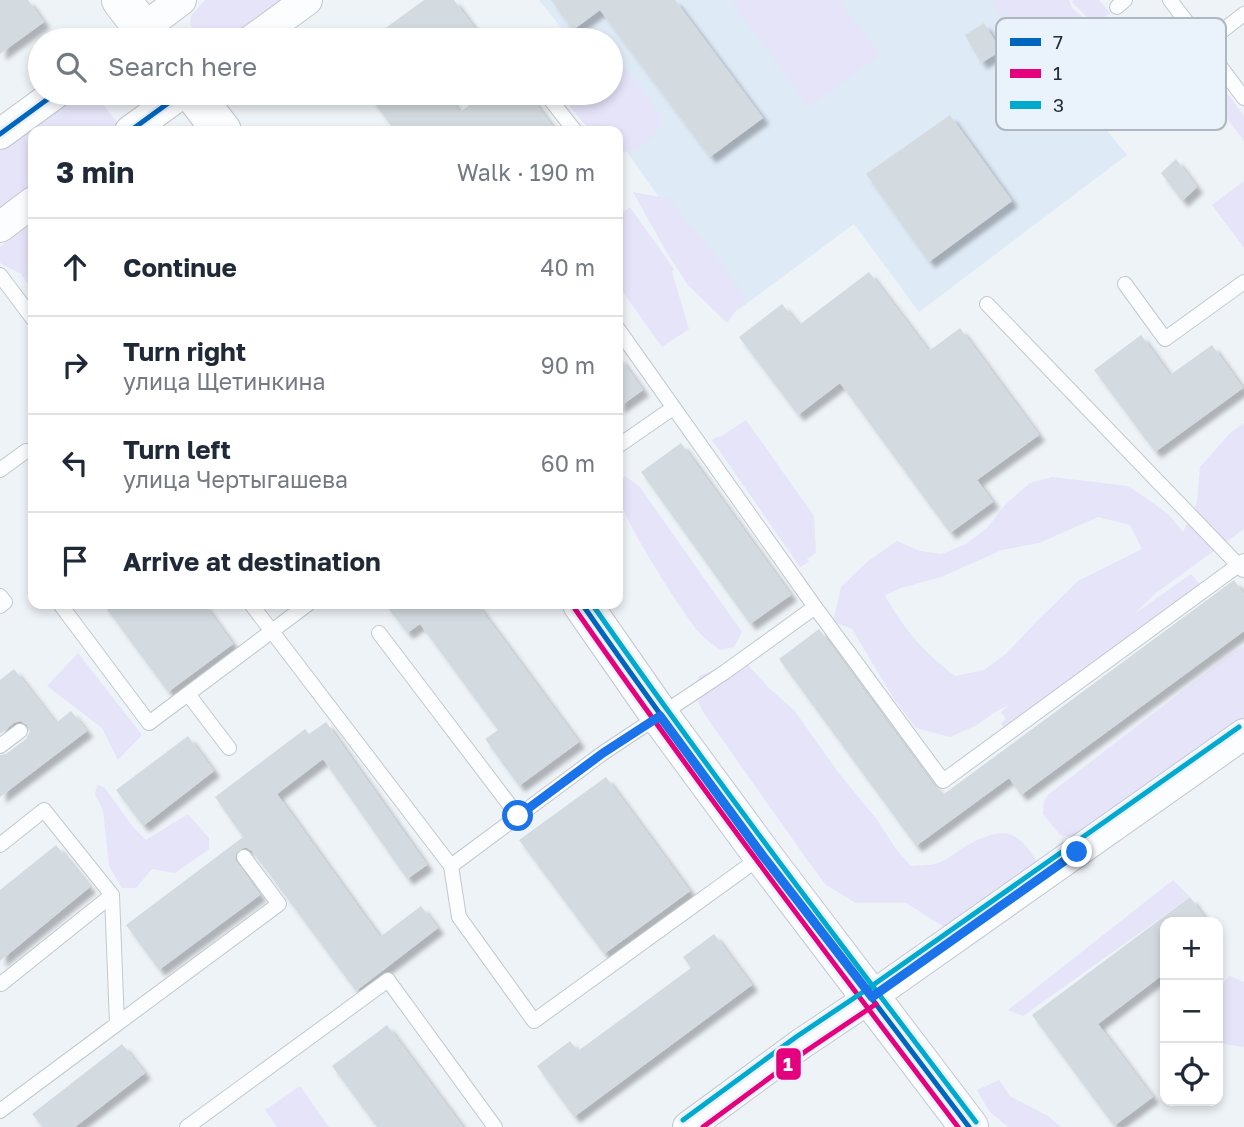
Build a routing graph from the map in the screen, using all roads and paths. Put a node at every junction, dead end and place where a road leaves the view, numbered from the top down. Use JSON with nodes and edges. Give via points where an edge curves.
{"nodes":[{"id":1,"x":181,"y":0,"type":"edge"},
{"id":2,"x":307,"y":0,"type":"edge"},
{"id":3,"x":1170,"y":0,"type":"edge"},
{"id":4,"x":1244,"y":14,"type":"edge"},
{"id":5,"x":1184,"y":18,"type":"edge"},
{"id":6,"x":136,"y":27,"type":"edge"},
{"id":7,"x":268,"y":28,"type":"edge"},
{"id":8,"x":1226,"y":28,"type":"edge"},
{"id":9,"x":1226,"y":74,"type":"edge"},
{"id":10,"x":1244,"y":98,"type":"edge"},
{"id":11,"x":40,"y":105,"type":"edge"},
{"id":12,"x":166,"y":105,"type":"edge"},
{"id":13,"x":202,"y":105,"type":"edge"},
{"id":14,"x":555,"y":105,"type":"edge"},
{"id":15,"x":137,"y":126,"type":"edge"},
{"id":16,"x":218,"y":126,"type":"edge"},
{"id":17,"x":571,"y":126,"type":"edge"},
{"id":18,"x":0,"y":134,"type":"edge"},
{"id":19,"x":28,"y":206,"type":"edge"},
{"id":20,"x":0,"y":226,"type":"edge"},
{"id":21,"x":0,"y":275,"type":"edge"},
{"id":22,"x":1244,"y":282,"type":"edge"},
{"id":23,"x":1125,"y":284,"type":"dead end"},
{"id":24,"x":987,"y":303,"type":"dead end"},
{"id":25,"x":28,"y":312,"type":"edge"},
{"id":26,"x":623,"y":336,"type":"edge"},
{"id":27,"x":673,"y":408,"type":"junction"},
{"id":28,"x":623,"y":443,"type":"edge"},
{"id":29,"x":26,"y":451,"type":"dead end"},
{"id":30,"x":0,"y":470,"type":"edge"},
{"id":31,"x":1242,"y":565,"type":"edge"},
{"id":32,"x":0,"y":596,"type":"edge"},
{"id":33,"x":0,"y":606,"type":"edge"},
{"id":34,"x":815,"y":607,"type":"junction"},
{"id":35,"x":64,"y":609,"type":"edge"},
{"id":36,"x":255,"y":609,"type":"edge"},
{"id":37,"x":301,"y":609,"type":"edge"},
{"id":38,"x":585,"y":609,"type":"edge"},
{"id":39,"x":272,"y":631,"type":"junction"},
{"id":40,"x":379,"y":633,"type":"dead end"},
{"id":41,"x":188,"y":694,"type":"junction"},
{"id":42,"x":660,"y":716,"type":"junction"},
{"id":43,"x":20,"y":730,"type":"dead end"},
{"id":44,"x":1244,"y":734,"type":"edge"},
{"id":45,"x":0,"y":746,"type":"edge"},
{"id":46,"x":229,"y":748,"type":"dead end"},
{"id":47,"x":518,"y":816,"type":"junction"},
{"id":48,"x":0,"y":845,"type":"edge"},
{"id":49,"x":763,"y":856,"type":"junction"},
{"id":50,"x":244,"y":857,"type":"dead end"},
{"id":51,"x":451,"y":866,"type":"junction"},
{"id":52,"x":112,"y":895,"type":"junction"},
{"id":53,"x":1,"y":984,"type":"edge"},
{"id":54,"x":872,"y":997,"type":"junction"},
{"id":55,"x":117,"y":1024,"type":"junction"},
{"id":56,"x":0,"y":1111,"type":"edge"},
{"id":57,"x":187,"y":1127,"type":"edge"},
{"id":58,"x":495,"y":1127,"type":"edge"},
{"id":59,"x":688,"y":1127,"type":"edge"},
{"id":60,"x":969,"y":1127,"type":"edge"}],
"edges":[{"from":1,"to":6,"type":"street"},
{"from":2,"to":7,"type":"street"},
{"from":3,"to":5,"type":"lane"},
{"from":4,"to":8,"type":"lane"},
{"from":9,"to":10,"type":"lane"},
{"from":11,"to":18,"type":"street"},
{"from":12,"to":15,"type":"street"},
{"from":13,"to":16,"type":"main road"},
{"from":14,"to":17,"type":"lane"},
{"from":19,"to":20,"type":"street"},
{"from":21,"to":25,"type":"lane"},
{"from":22,"to":23,"type":"lane","via":[[1165,339]]},
{"from":24,"to":31,"type":"lane"},
{"from":26,"to":27,"type":"lane"},
{"from":27,"to":28,"type":"lane"},
{"from":27,"to":34,"type":"lane"},
{"from":29,"to":30,"type":"lane"},
{"from":31,"to":34,"type":"lane","via":[[943,781]]},
{"from":32,"to":33,"type":"lane","via":[[5,603]]},
{"from":34,"to":42,"type":"lane"},
{"from":35,"to":41,"type":"lane","via":[[149,723]]},
{"from":36,"to":39,"type":"lane"},
{"from":37,"to":39,"type":"lane"},
{"from":38,"to":42,"type":"main road"},
{"from":39,"to":41,"type":"lane"},
{"from":39,"to":51,"type":"lane"},
{"from":40,"to":47,"type":"lane"},
{"from":41,"to":46,"type":"lane"},
{"from":42,"to":47,"type":"lane"},
{"from":42,"to":49,"type":"main road"},
{"from":43,"to":45,"type":"lane"},
{"from":44,"to":54,"type":"street"},
{"from":47,"to":51,"type":"lane"},
{"from":48,"to":52,"type":"lane","via":[[44,810]]},
{"from":49,"to":51,"type":"lane","via":[[534,1021],[459,917]]},
{"from":49,"to":54,"type":"main road"},
{"from":50,"to":55,"type":"lane","via":[[279,904]]},
{"from":52,"to":53,"type":"lane"},
{"from":52,"to":55,"type":"lane"},
{"from":54,"to":59,"type":"street"},
{"from":54,"to":60,"type":"main road"},
{"from":55,"to":56,"type":"lane"},
{"from":57,"to":58,"type":"lane","via":[[388,981]]}]}
